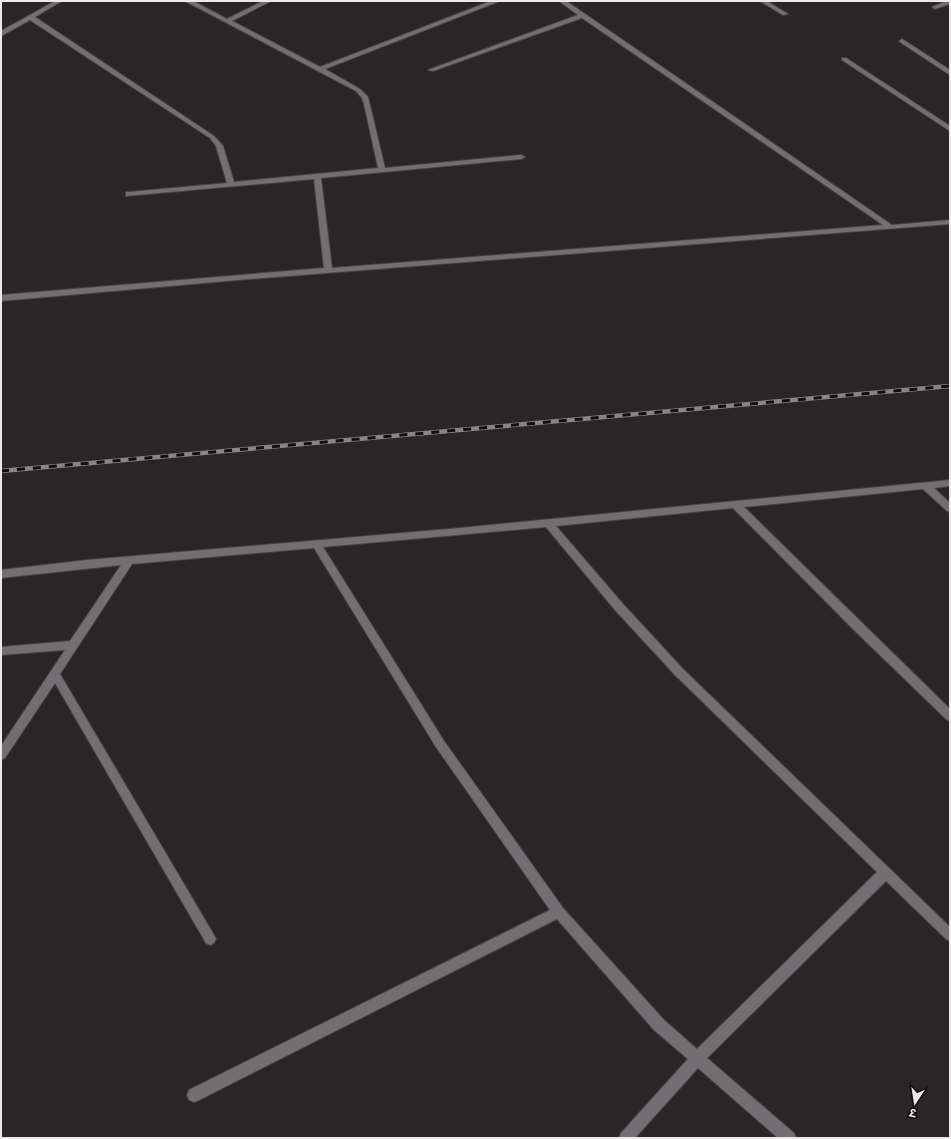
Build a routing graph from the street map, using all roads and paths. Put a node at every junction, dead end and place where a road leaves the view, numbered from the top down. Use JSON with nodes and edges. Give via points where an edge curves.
{"nodes":[{"id":1,"x":59,"y":1,"type":"edge"},
{"id":2,"x":188,"y":1,"type":"edge"},
{"id":3,"x":268,"y":1,"type":"edge"},
{"id":4,"x":497,"y":1,"type":"edge"},
{"id":5,"x":562,"y":1,"type":"edge"},
{"id":6,"x":763,"y":1,"type":"edge"},
{"id":7,"x":950,"y":2,"type":"edge"},
{"id":8,"x":935,"y":7,"type":"dead end"},
{"id":9,"x":785,"y":14,"type":"dead end"},
{"id":10,"x":583,"y":15,"type":"junction"},
{"id":11,"x":30,"y":17,"type":"junction"},
{"id":12,"x":227,"y":21,"type":"junction"},
{"id":13,"x":1,"y":34,"type":"edge"},
{"id":14,"x":902,"y":41,"type":"dead end"},
{"id":15,"x":844,"y":60,"type":"dead end"},
{"id":16,"x":320,"y":69,"type":"junction"},
{"id":17,"x":431,"y":70,"type":"dead end"},
{"id":18,"x":950,"y":73,"type":"edge"},
{"id":19,"x":950,"y":129,"type":"edge"},
{"id":20,"x":521,"y":157,"type":"dead end"},
{"id":21,"x":382,"y":170,"type":"junction"},
{"id":22,"x":317,"y":176,"type":"junction"},
{"id":23,"x":231,"y":184,"type":"junction"},
{"id":24,"x":129,"y":194,"type":"dead end"},
{"id":25,"x":950,"y":222,"type":"edge"},
{"id":26,"x":890,"y":227,"type":"junction"},
{"id":27,"x":328,"y":270,"type":"junction"},
{"id":28,"x":1,"y":298,"type":"edge"},
{"id":29,"x":950,"y":483,"type":"edge"},
{"id":30,"x":925,"y":485,"type":"junction"},
{"id":31,"x":735,"y":504,"type":"junction"},
{"id":32,"x":950,"y":509,"type":"edge"},
{"id":33,"x":548,"y":523,"type":"junction"},
{"id":34,"x":316,"y":544,"type":"junction"},
{"id":35,"x":129,"y":561,"type":"junction"},
{"id":36,"x":1,"y":574,"type":"edge"},
{"id":37,"x":74,"y":645,"type":"junction"},
{"id":38,"x":1,"y":651,"type":"edge"},
{"id":39,"x":55,"y":674,"type":"junction"},
{"id":40,"x":950,"y":716,"type":"edge"},
{"id":41,"x":1,"y":755,"type":"edge"},
{"id":42,"x":885,"y":872,"type":"junction"},
{"id":43,"x":559,"y":912,"type":"junction"},
{"id":44,"x":950,"y":935,"type":"edge"},
{"id":45,"x":210,"y":939,"type":"dead end"},
{"id":46,"x":698,"y":1058,"type":"junction"},
{"id":47,"x":194,"y":1095,"type":"dead end"},
{"id":48,"x":626,"y":1138,"type":"edge"},
{"id":49,"x":789,"y":1138,"type":"edge"}],
"edges":[{"from":1,"to":11,"type":"street"},
{"from":2,"to":12,"type":"street"},
{"from":3,"to":12,"type":"street"},
{"from":4,"to":16,"type":"street"},
{"from":5,"to":10,"type":"street"},
{"from":6,"to":9,"type":"street"},
{"from":7,"to":8,"type":"street"},
{"from":10,"to":17,"type":"street"},
{"from":10,"to":26,"type":"street"},
{"from":11,"to":13,"type":"street"},
{"from":11,"to":23,"type":"street","via":[[212,137],[219,146]]},
{"from":12,"to":16,"type":"street"},
{"from":14,"to":18,"type":"street"},
{"from":15,"to":19,"type":"street"},
{"from":16,"to":21,"type":"street","via":[[358,90],[364,97]]},
{"from":20,"to":21,"type":"street"},
{"from":21,"to":22,"type":"street"},
{"from":22,"to":23,"type":"street"},
{"from":22,"to":27,"type":"street"},
{"from":23,"to":24,"type":"street"},
{"from":25,"to":26,"type":"street"},
{"from":26,"to":27,"type":"street"},
{"from":27,"to":28,"type":"street","via":[[185,280]]},
{"from":29,"to":30,"type":"street"},
{"from":30,"to":31,"type":"street"},
{"from":30,"to":32,"type":"street"},
{"from":31,"to":33,"type":"street"},
{"from":31,"to":40,"type":"street"},
{"from":33,"to":34,"type":"street"},
{"from":33,"to":42,"type":"street","via":[[619,607],[679,672]]},
{"from":34,"to":35,"type":"street"},
{"from":34,"to":43,"type":"street","via":[[440,744]]},
{"from":35,"to":36,"type":"street"},
{"from":35,"to":37,"type":"street"},
{"from":37,"to":38,"type":"street"},
{"from":37,"to":39,"type":"street"},
{"from":39,"to":41,"type":"street"},
{"from":39,"to":45,"type":"street"},
{"from":42,"to":44,"type":"street"},
{"from":42,"to":46,"type":"street"},
{"from":43,"to":46,"type":"street","via":[[659,1025]]},
{"from":43,"to":47,"type":"street"},
{"from":46,"to":48,"type":"street"},
{"from":46,"to":49,"type":"street"}]}
